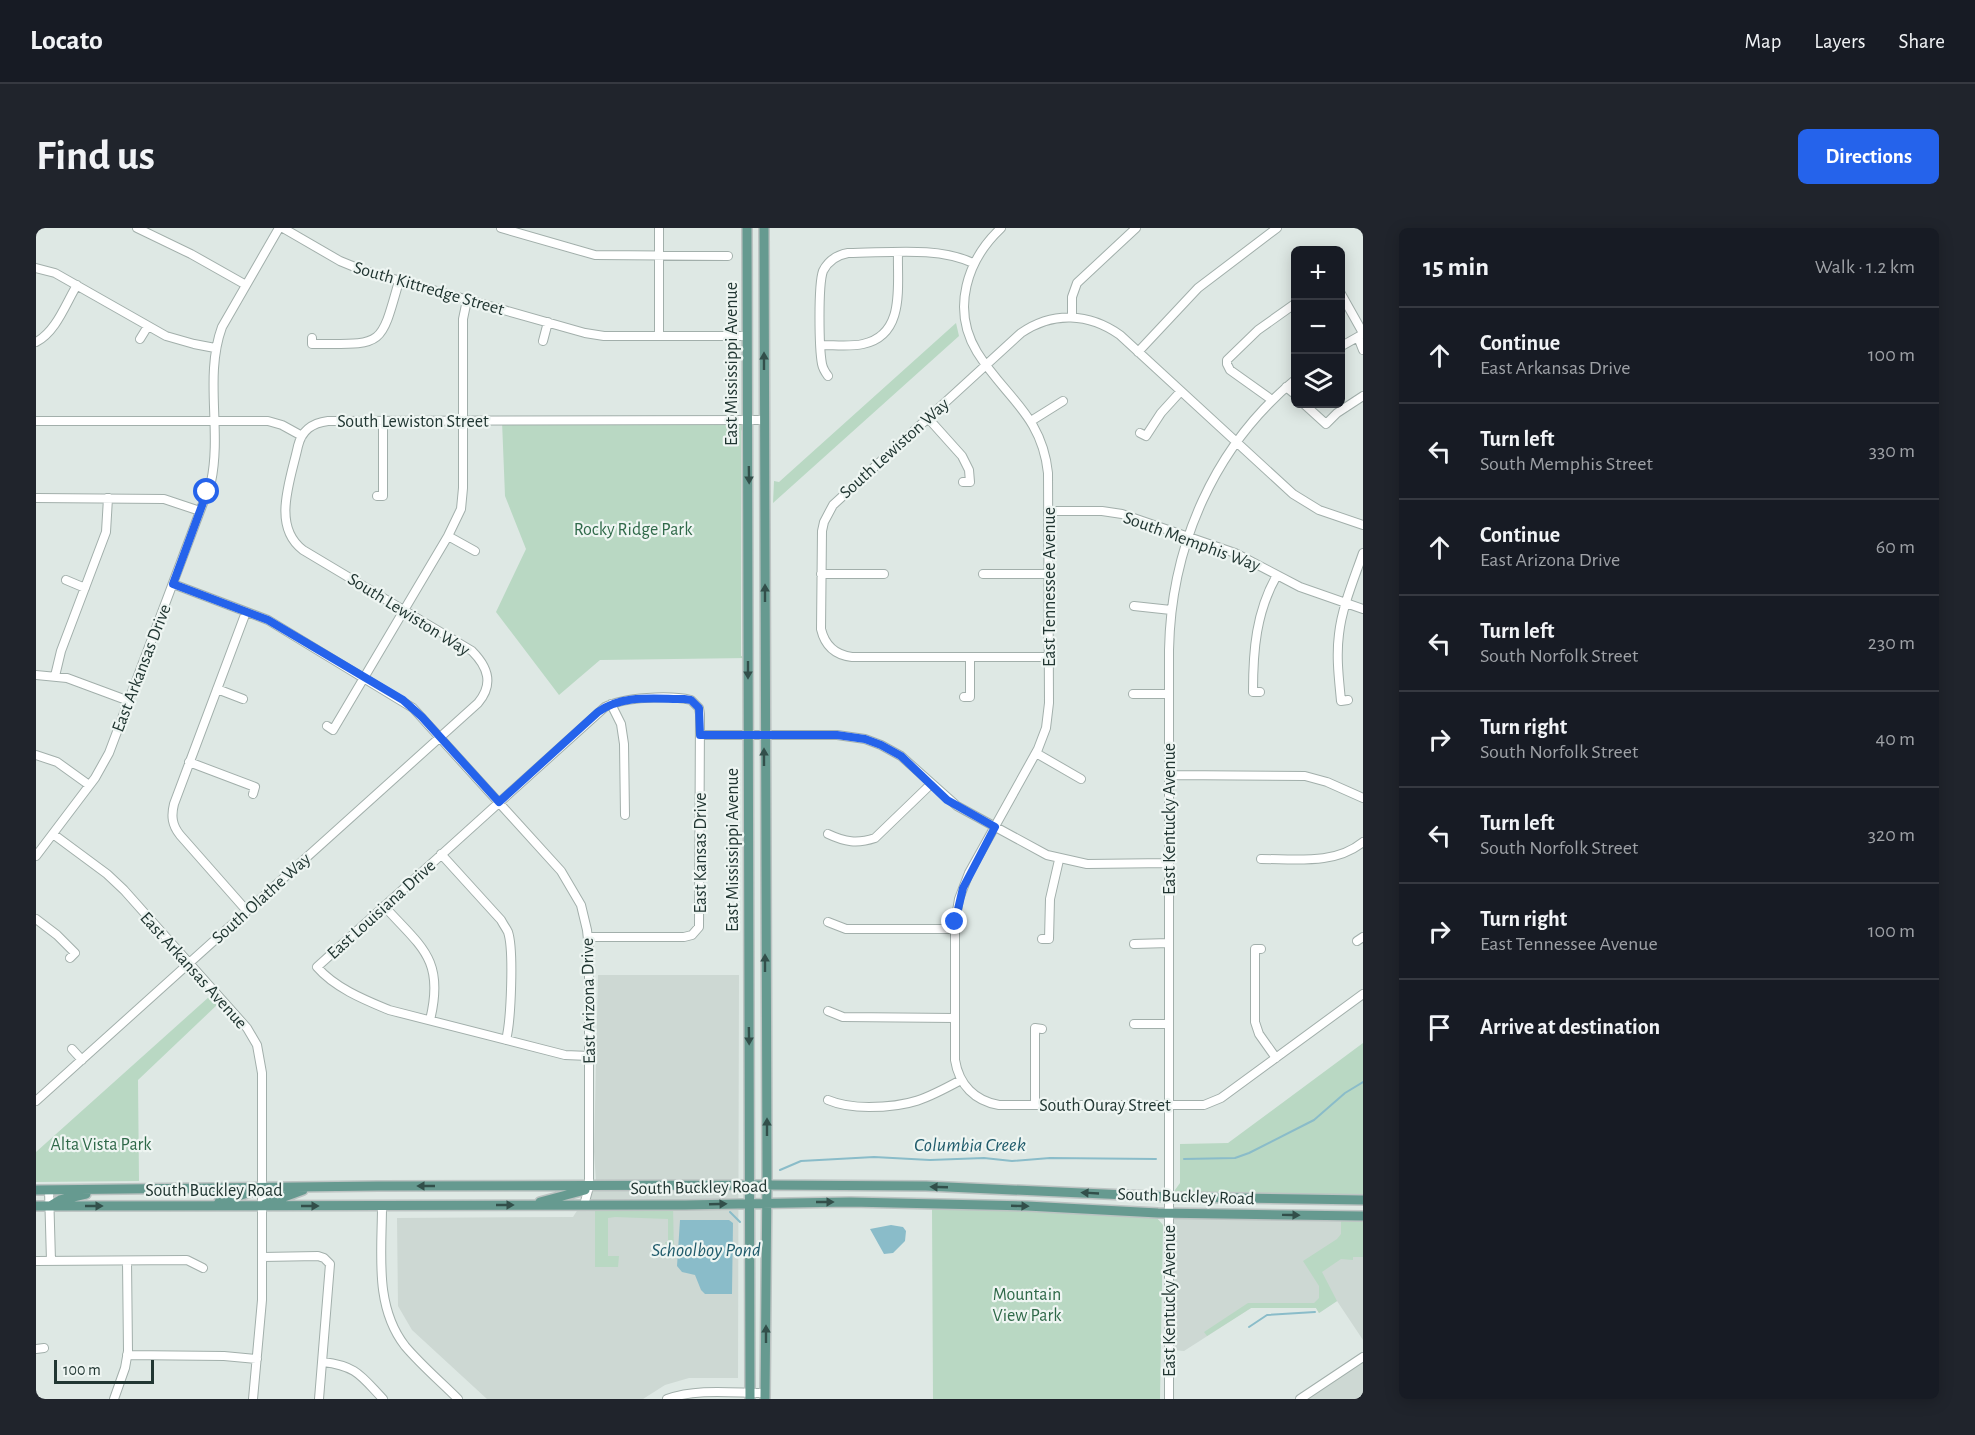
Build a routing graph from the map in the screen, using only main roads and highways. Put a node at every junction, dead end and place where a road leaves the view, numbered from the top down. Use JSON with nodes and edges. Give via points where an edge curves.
{"nodes":[{"id":1,"x":747,"y":228,"type":"edge"},
{"id":2,"x":764,"y":228,"type":"edge"},
{"id":3,"x":750,"y":1185,"type":"junction"},
{"id":4,"x":767,"y":1185,"type":"junction"},
{"id":5,"x":314,"y":1187,"type":"junction"},
{"id":6,"x":589,"y":1187,"type":"junction"},
{"id":7,"x":262,"y":1188,"type":"junction"},
{"id":8,"x":36,"y":1190,"type":"edge"},
{"id":9,"x":103,"y":1190,"type":"junction"},
{"id":10,"x":1363,"y":1200,"type":"edge"},
{"id":11,"x":766,"y":1202,"type":"junction"},
{"id":12,"x":750,"y":1203,"type":"junction"},
{"id":13,"x":527,"y":1205,"type":"junction"},
{"id":14,"x":36,"y":1206,"type":"edge"},
{"id":15,"x":50,"y":1206,"type":"junction"},
{"id":16,"x":205,"y":1206,"type":"junction"},
{"id":17,"x":262,"y":1206,"type":"junction"},
{"id":18,"x":1363,"y":1216,"type":"edge"},
{"id":19,"x":750,"y":1396,"type":"edge"},
{"id":20,"x":765,"y":1396,"type":"edge"}],
"edges":[{"from":1,"to":3,"type":"main road","name":"East Mississippi Avenue","one_way":true},
{"from":4,"to":2,"type":"main road","name":"East Mississippi Avenue","one_way":true},
{"from":3,"to":4,"type":"main road","name":"South Buckley Road"},
{"from":3,"to":6,"type":"main road","name":"South Buckley Road"},
{"from":3,"to":12,"type":"main road","name":"East Mississippi Avenue"},
{"from":10,"to":4,"type":"main road","name":"South Buckley Road","one_way":true},
{"from":4,"to":11,"type":"main road","name":"East Mississippi Avenue"},
{"from":6,"to":5,"type":"main road","name":"South Buckley Road","one_way":true},
{"from":5,"to":7,"type":"main road","name":"South Buckley Road"},
{"from":5,"to":17,"type":"main road"},
{"from":6,"to":13,"type":"main road"},
{"from":7,"to":9,"type":"main road","name":"South Buckley Road"},
{"from":7,"to":16,"type":"main road"},
{"from":8,"to":9,"type":"main road","name":"South Buckley Road"},
{"from":9,"to":15,"type":"main road"},
{"from":11,"to":12,"type":"main road","name":"South Buckley Road"},
{"from":11,"to":18,"type":"main road","name":"South Buckley Road","one_way":true,"via":[[920,1202],[1170,1213]]},
{"from":20,"to":11,"type":"main road","name":"East Mississippi Avenue","one_way":true},
{"from":13,"to":12,"type":"main road","name":"South Buckley Road","one_way":true},
{"from":12,"to":19,"type":"main road","name":"East Mississippi Avenue"},
{"from":17,"to":13,"type":"main road","name":"South Buckley Road","one_way":true},
{"from":14,"to":15,"type":"main road","name":"South Buckley Road"},
{"from":15,"to":16,"type":"main road","name":"South Buckley Road","one_way":true},
{"from":16,"to":17,"type":"main road","name":"South Buckley Road"}]}
